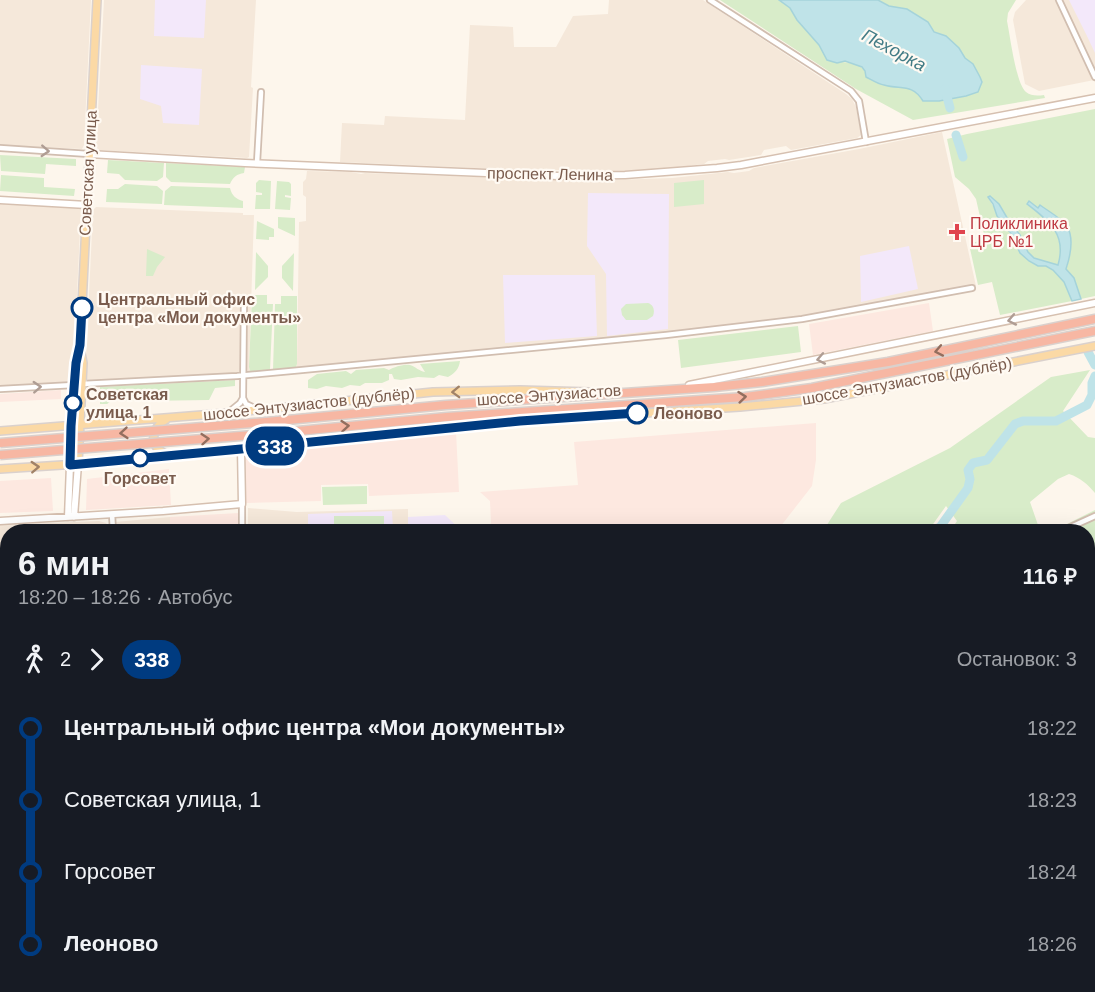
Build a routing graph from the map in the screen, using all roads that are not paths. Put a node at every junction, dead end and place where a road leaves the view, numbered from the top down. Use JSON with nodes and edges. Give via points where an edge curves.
{"nodes":[{"id":1,"x":97,"y":0,"type":"edge"},
{"id":2,"x":710,"y":0,"type":"edge"},
{"id":3,"x":1059,"y":0,"type":"edge"},
{"id":4,"x":1095,"y":77,"type":"edge"},
{"id":5,"x":261,"y":92,"type":"dead end"},
{"id":6,"x":1095,"y":99,"type":"edge"},
{"id":7,"x":866,"y":142,"type":"junction"},
{"id":8,"x":0,"y":148,"type":"edge"},
{"id":9,"x":89,"y":154,"type":"junction"},
{"id":10,"x":257,"y":163,"type":"junction"},
{"id":11,"x":0,"y":200,"type":"edge"},
{"id":12,"x":87,"y":205,"type":"junction"},
{"id":13,"x":972,"y":288,"type":"dead end"},
{"id":14,"x":244,"y":298,"type":"dead end"},
{"id":15,"x":1094,"y":304,"type":"edge"},
{"id":16,"x":1095,"y":319,"type":"edge"},
{"id":17,"x":1095,"y":331,"type":"edge"},
{"id":18,"x":1095,"y":346,"type":"edge"},
{"id":19,"x":243,"y":375,"type":"junction"},
{"id":20,"x":78,"y":385,"type":"junction"},
{"id":21,"x":0,"y":389,"type":"edge"},
{"id":22,"x":659,"y":391,"type":"junction"},
{"id":23,"x":619,"y":393,"type":"junction"},
{"id":24,"x":243,"y":398,"type":"junction"},
{"id":25,"x":582,"y":408,"type":"junction"},
{"id":26,"x":260,"y":410,"type":"junction"},
{"id":27,"x":656,"y":412,"type":"junction"},
{"id":28,"x":226,"y":413,"type":"junction"},
{"id":29,"x":173,"y":418,"type":"junction"},
{"id":30,"x":80,"y":425,"type":"junction"},
{"id":31,"x":71,"y":426,"type":"junction"},
{"id":32,"x":0,"y":431,"type":"edge"},
{"id":33,"x":0,"y":443,"type":"edge"},
{"id":34,"x":241,"y":449,"type":"junction"},
{"id":35,"x":0,"y":455,"type":"edge"},
{"id":36,"x":171,"y":455,"type":"junction"},
{"id":37,"x":74,"y":464,"type":"junction"},
{"id":38,"x":0,"y":469,"type":"edge"},
{"id":39,"x":242,"y":504,"type":"junction"},
{"id":40,"x":112,"y":514,"type":"junction"},
{"id":41,"x":1095,"y":516,"type":"edge"},
{"id":42,"x":71,"y":517,"type":"junction"},
{"id":43,"x":0,"y":521,"type":"edge"},
{"id":44,"x":112,"y":524,"type":"edge"},
{"id":45,"x":242,"y":524,"type":"edge"},
{"id":46,"x":1077,"y":524,"type":"edge"}],
"edges":[{"from":1,"to":9,"type":"main road","name":"Советская улица"},
{"from":2,"to":7,"type":"street","via":[[851,91],[859,101]]},
{"from":3,"to":4,"type":"street"},
{"from":5,"to":10,"type":"street"},
{"from":6,"to":7,"type":"main road","name":"проспект Ленина"},
{"from":7,"to":10,"type":"main road","name":"проспект Ленина","via":[[717,168],[625,176]]},
{"from":8,"to":9,"type":"street","name":"проспект Ленина","one_way":true},
{"from":9,"to":10,"type":"main road","name":"проспект Ленина"},
{"from":9,"to":12,"type":"main road","name":"Советская улица"},
{"from":11,"to":12,"type":"main road"},
{"from":12,"to":20,"type":"main road","name":"Советская улица","via":[[80,345],[83,363]]},
{"from":13,"to":19,"type":"street","via":[[802,320]]},
{"from":14,"to":19,"type":"street"},
{"from":15,"to":22,"type":"main road","one_way":true},
{"from":16,"to":22,"type":"highway","name":"шоссе Энтузиастов","one_way":true,"via":[[888,362]]},
{"from":25,"to":17,"type":"highway","name":"шоссе Энтузиастов","one_way":true,"via":[[711,400],[812,388]]},
{"from":18,"to":27,"type":"main road","name":"шоссе Энтузиастов (дублёр)","via":[[824,399]]},
{"from":19,"to":20,"type":"street"},
{"from":19,"to":24,"type":"street"},
{"from":21,"to":20,"type":"street","one_way":true},
{"from":20,"to":30,"type":"main road","name":"Советская улица"},
{"from":20,"to":31,"type":"main road","name":"Советская улица"},
{"from":22,"to":23,"type":"highway","name":"шоссе Энтузиастов"},
{"from":23,"to":26,"type":"main road","name":"шоссе Энтузиастов (дублёр)","one_way":true,"via":[[433,392]]},
{"from":23,"to":33,"type":"highway","name":"шоссе Энтузиастов","one_way":true,"bridge":true},
{"from":24,"to":26,"type":"street","via":[[246,404]]},
{"from":24,"to":28,"type":"street"},
{"from":25,"to":27,"type":"main road"},
{"from":35,"to":25,"type":"highway","name":"шоссе Энтузиастов","one_way":true,"bridge":true},
{"from":26,"to":28,"type":"main road","name":"шоссе Энтузиастов (дублёр)"},
{"from":27,"to":34,"type":"main road","name":"шоссе Энтузиастов (дублёр)","via":[[520,421]]},
{"from":28,"to":29,"type":"main road","name":"шоссе Энтузиастов (дублёр)"},
{"from":29,"to":30,"type":"main road","name":"шоссе Энтузиастов (дублёр)"},
{"from":29,"to":36,"type":"main road","via":[[160,423],[154,436],[159,451]]},
{"from":30,"to":31,"type":"main road","name":"шоссе Энтузиастов (дублёр)"},
{"from":30,"to":37,"type":"main road","name":"Советская улица"},
{"from":31,"to":32,"type":"main road","name":"шоссе Энтузиастов (дублёр)"},
{"from":31,"to":37,"type":"main road","name":"Советская улица"},
{"from":34,"to":36,"type":"main road","name":"шоссе Энтузиастов (дублёр)"},
{"from":34,"to":39,"type":"main road"},
{"from":36,"to":37,"type":"main road","name":"шоссе Энтузиастов (дублёр)"},
{"from":38,"to":37,"type":"main road","name":"шоссе Энтузиастов (дублёр)","one_way":true},
{"from":37,"to":42,"type":"main road","name":"Советская улица"},
{"from":39,"to":40,"type":"main road"},
{"from":39,"to":45,"type":"street"},
{"from":40,"to":42,"type":"main road"},
{"from":40,"to":44,"type":"street"},
{"from":41,"to":46,"type":"street"},
{"from":42,"to":43,"type":"main road"}]}
